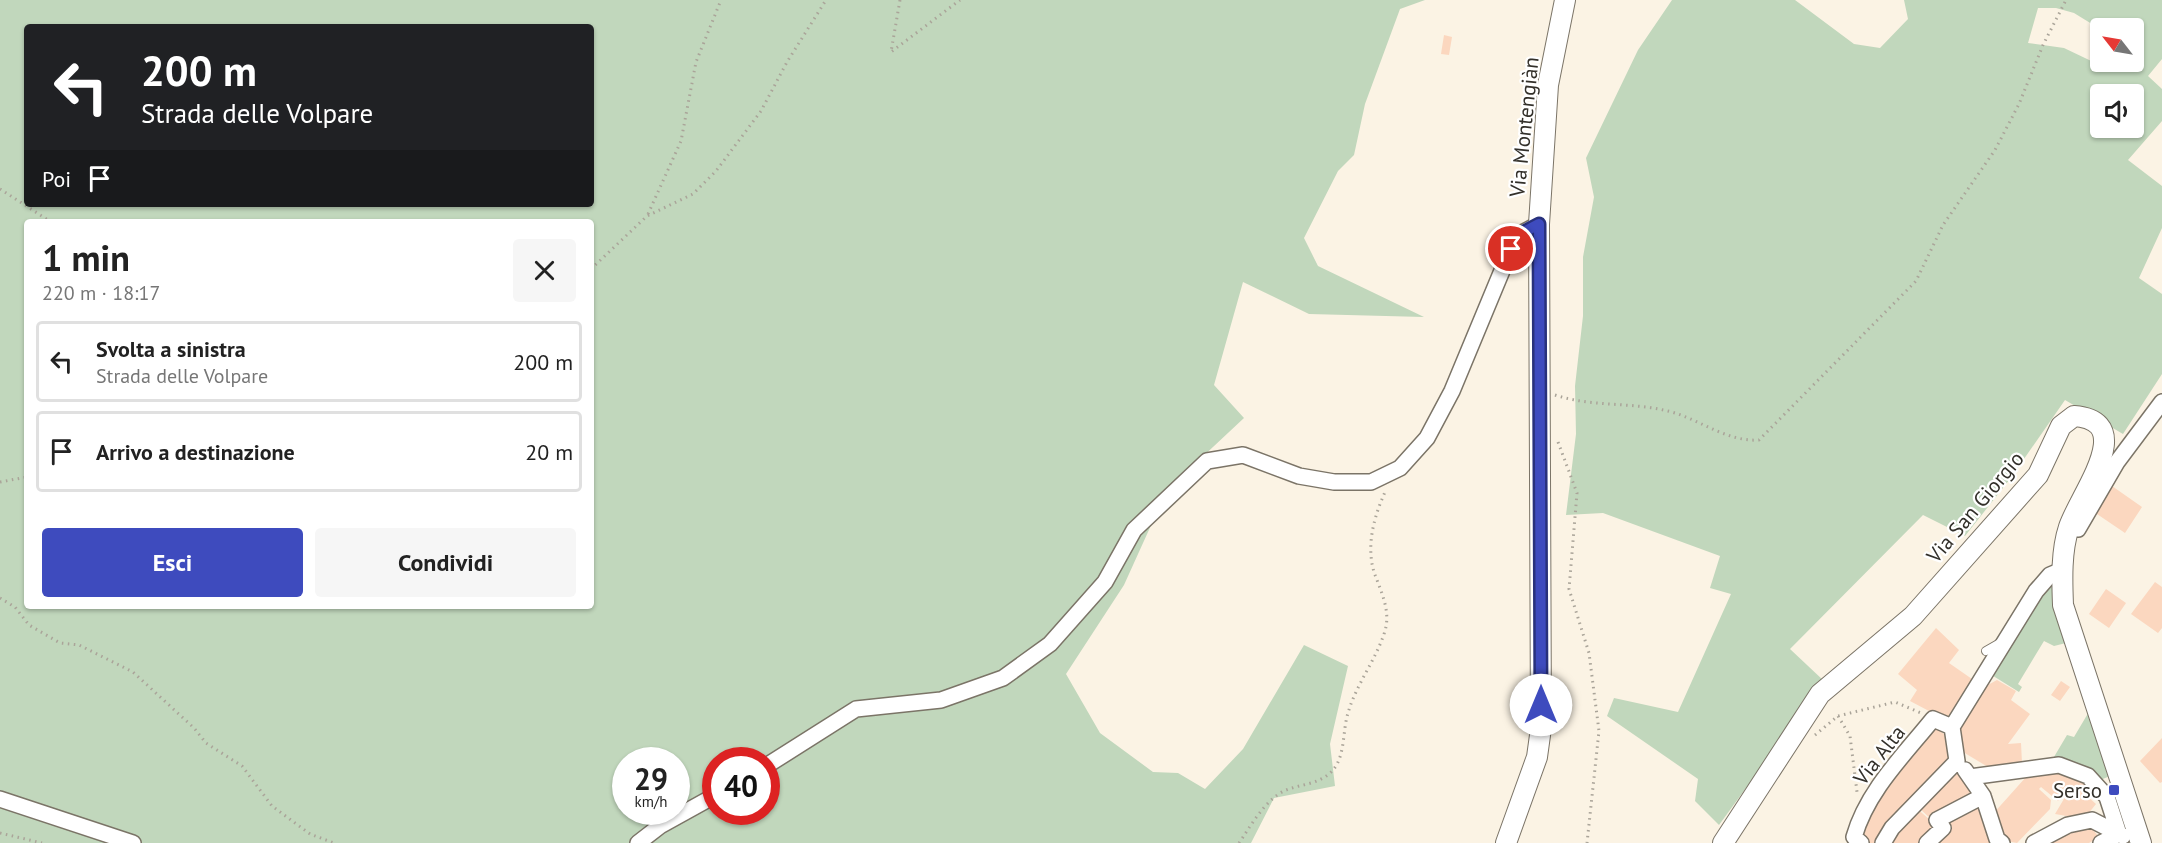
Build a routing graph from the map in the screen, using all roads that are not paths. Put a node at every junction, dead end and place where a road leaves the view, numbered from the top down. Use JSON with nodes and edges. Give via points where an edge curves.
{"nodes":[{"id":1,"x":1565,"y":0,"type":"edge"},
{"id":2,"x":1539,"y":224,"type":"junction"},
{"id":3,"x":2162,"y":402,"type":"edge"},
{"id":4,"x":2069,"y":527,"type":"junction"},
{"id":5,"x":2062,"y":570,"type":"junction"},
{"id":6,"x":2003,"y":642,"type":"junction"},
{"id":7,"x":1986,"y":651,"type":"dead end"},
{"id":8,"x":1952,"y":727,"type":"junction"},
{"id":9,"x":780,"y":757,"type":"edge"},
{"id":10,"x":1957,"y":761,"type":"junction"},
{"id":11,"x":1970,"y":777,"type":"junction"},
{"id":12,"x":1983,"y":796,"type":"junction"},
{"id":13,"x":0,"y":799,"type":"edge"},
{"id":14,"x":702,"y":803,"type":"edge"},
{"id":15,"x":2119,"y":834,"type":"junction"},
{"id":16,"x":1855,"y":841,"type":"edge"},
{"id":17,"x":133,"y":843,"type":"edge"},
{"id":18,"x":638,"y":843,"type":"edge"},
{"id":19,"x":1506,"y":843,"type":"edge"},
{"id":20,"x":1723,"y":843,"type":"edge"},
{"id":21,"x":1883,"y":843,"type":"edge"},
{"id":22,"x":1927,"y":843,"type":"edge"},
{"id":23,"x":2002,"y":843,"type":"edge"},
{"id":24,"x":2034,"y":843,"type":"edge"},
{"id":25,"x":2102,"y":843,"type":"edge"},
{"id":26,"x":2136,"y":843,"type":"edge"},
{"id":27,"x":2141,"y":843,"type":"edge"}],
"edges":[{"from":1,"to":2,"type":"street","name":"Via Montengiàn","via":[[1548,85]]},
{"from":2,"to":9,"type":"street","via":[[1524,232],[1511,249],[1452,391],[1427,438],[1400,468],[1371,482],[1334,482],[1299,476],[1243,455],[1207,461],[1134,530],[1105,582],[1050,644],[1003,678],[941,700],[856,709]]},
{"from":2,"to":19,"type":"street","name":"Via Montengiàn","via":[[1541,728],[1537,757]]},
{"from":3,"to":4,"type":"street","via":[[2117,462],[2078,529]]},
{"from":4,"to":5,"type":"street","name":"Via San Giorgio"},
{"from":4,"to":20,"type":"street","name":"Via San Giorgio","via":[[2106,445],[2103,429],[2090,418],[2074,416],[2061,426],[2038,475],[1920,607],[1820,694]]},
{"from":5,"to":6,"type":"street","via":[[2050,575]]},
{"from":5,"to":27,"type":"street","name":"Via San Giorgio","via":[[2063,605]]},
{"from":6,"to":7,"type":"lane"},
{"from":6,"to":8,"type":"street"},
{"from":8,"to":10,"type":"street"},
{"from":8,"to":16,"type":"street","name":"Via Alta","via":[[1933,719],[1860,814]]},
{"from":10,"to":11,"type":"street"},
{"from":10,"to":21,"type":"street","via":[[1892,828]]},
{"from":11,"to":12,"type":"street"},
{"from":11,"to":15,"type":"street","via":[[2059,765],[2088,776],[2107,797]]},
{"from":12,"to":22,"type":"street","via":[[1937,820],[1943,828]]},
{"from":12,"to":23,"type":"street","via":[[1997,839]]},
{"from":13,"to":17,"type":"street"},
{"from":14,"to":18,"type":"street"},
{"from":15,"to":24,"type":"street","via":[[2092,820],[2068,825]]},
{"from":15,"to":25,"type":"street"},
{"from":15,"to":26,"type":"street"}]}
